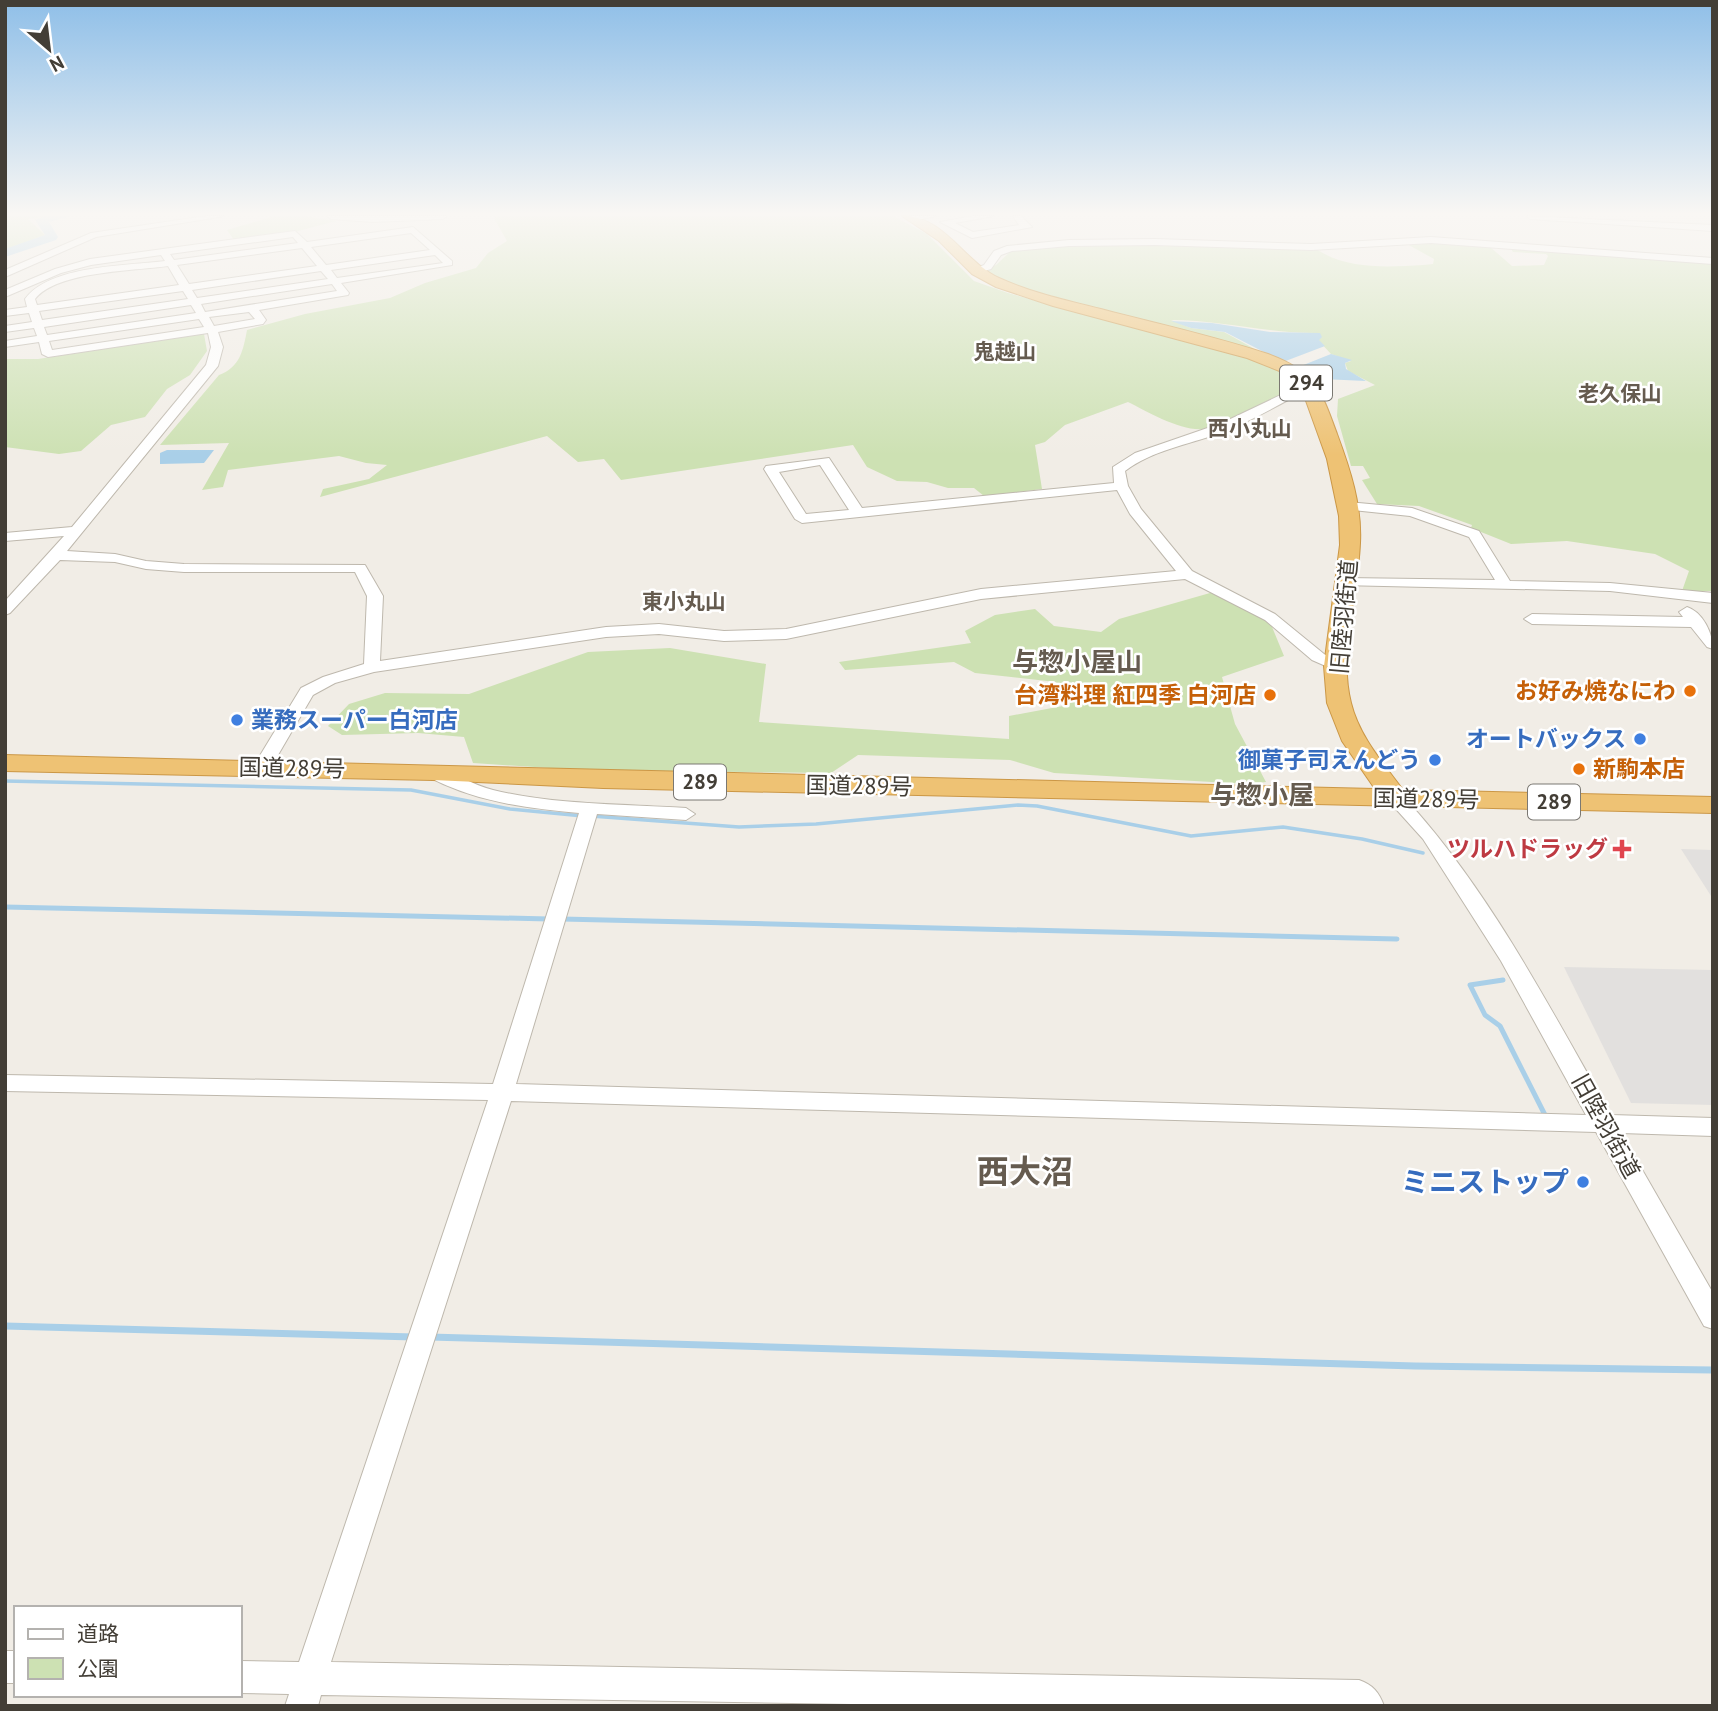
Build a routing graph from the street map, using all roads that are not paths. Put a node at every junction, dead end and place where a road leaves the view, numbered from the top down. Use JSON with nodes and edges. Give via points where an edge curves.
{"nodes":[{"id":1,"x":32,"y":295,"type":"edge"},
{"id":2,"x":132,"y":296,"type":"edge"},
{"id":3,"x":192,"y":296,"type":"edge"},
{"id":4,"x":231,"y":296,"type":"edge"},
{"id":5,"x":335,"y":296,"type":"edge"},
{"id":6,"x":1038,"y":296,"type":"edge"},
{"id":7,"x":195,"y":301,"type":"junction"},
{"id":8,"x":252,"y":308,"type":"junction"},
{"id":9,"x":33,"y":310,"type":"junction"},
{"id":10,"x":5,"y":313,"type":"edge"},
{"id":11,"x":202,"y":315,"type":"junction"},
{"id":12,"x":37,"y":324,"type":"junction"},
{"id":13,"x":5,"y":328,"type":"edge"},
{"id":14,"x":212,"y":330,"type":"junction"},
{"id":15,"x":43,"y":339,"type":"junction"},
{"id":16,"x":5,"y":344,"type":"edge"},
{"id":17,"x":1308,"y":385,"type":"junction"},
{"id":18,"x":1121,"y":486,"type":"junction"},
{"id":19,"x":1348,"y":506,"type":"junction"},
{"id":20,"x":858,"y":513,"type":"junction"},
{"id":21,"x":76,"y":531,"type":"junction"},
{"id":22,"x":5,"y":537,"type":"edge"},
{"id":23,"x":56,"y":555,"type":"junction"},
{"id":24,"x":1187,"y":574,"type":"junction"},
{"id":25,"x":1345,"y":582,"type":"junction"},
{"id":26,"x":1505,"y":585,"type":"junction"},
{"id":27,"x":1670,"y":592,"type":"junction"},
{"id":28,"x":1713,"y":598,"type":"edge"},
{"id":29,"x":5,"y":610,"type":"edge"},
{"id":30,"x":1532,"y":619,"type":"dead end"},
{"id":31,"x":1695,"y":622,"type":"junction"},
{"id":32,"x":1713,"y":644,"type":"edge"},
{"id":33,"x":1337,"y":666,"type":"junction"},
{"id":34,"x":372,"y":667,"type":"junction"},
{"id":35,"x":5,"y":763,"type":"edge"},
{"id":36,"x":262,"y":767,"type":"junction"},
{"id":37,"x":433,"y":772,"type":"junction"},
{"id":38,"x":1395,"y":798,"type":"junction"},
{"id":39,"x":1713,"y":805,"type":"edge"},
{"id":40,"x":590,"y":808,"type":"junction"},
{"id":41,"x":686,"y":814,"type":"dead end"},
{"id":42,"x":5,"y":1083,"type":"edge"},
{"id":43,"x":502,"y":1093,"type":"junction"},
{"id":44,"x":1606,"y":1125,"type":"junction"},
{"id":45,"x":1712,"y":1128,"type":"edge"},
{"id":46,"x":1713,"y":1318,"type":"edge"},
{"id":47,"x":242,"y":1677,"type":"edge"},
{"id":48,"x":305,"y":1693,"type":"edge"},
{"id":49,"x":1368,"y":1706,"type":"edge"}],
"edges":[{"from":1,"to":9,"type":"street"},
{"from":2,"to":9,"type":"street"},
{"from":3,"to":7,"type":"street"},
{"from":4,"to":7,"type":"street"},
{"from":5,"to":8,"type":"street"},
{"from":6,"to":17,"type":"highway","number":"294","via":[[1219,344],[1296,374]]},
{"from":7,"to":11,"type":"street"},
{"from":7,"to":12,"type":"street"},
{"from":8,"to":11,"type":"street"},
{"from":8,"to":14,"type":"street","via":[[259,322]]},
{"from":9,"to":10,"type":"street"},
{"from":9,"to":12,"type":"street"},
{"from":11,"to":14,"type":"street"},
{"from":11,"to":15,"type":"street"},
{"from":12,"to":13,"type":"street"},
{"from":12,"to":15,"type":"street"},
{"from":14,"to":15,"type":"street","via":[[48,354]]},
{"from":14,"to":21,"type":"street","via":[[217,347],[208,372]]},
{"from":15,"to":16,"type":"street"},
{"from":17,"to":18,"type":"street","via":[[1215,430],[1126,463],[1118,470]]},
{"from":17,"to":19,"type":"highway","name":"旧陸羽街道","number":"294","via":[[1344,478]]},
{"from":18,"to":20,"type":"street"},
{"from":18,"to":24,"type":"street","via":[[1135,511]]},
{"from":19,"to":25,"type":"highway","name":"旧陸羽街道","number":"294"},
{"from":19,"to":26,"type":"street","via":[[1412,512],[1475,534]]},
{"from":20,"to":20,"type":"street","via":[[802,519],[771,468],[824,461]]},
{"from":21,"to":22,"type":"street"},
{"from":21,"to":23,"type":"street"},
{"from":23,"to":29,"type":"street"},
{"from":23,"to":34,"type":"street","via":[[184,568],[360,568],[375,596]]},
{"from":24,"to":33,"type":"street","via":[[1270,617],[1318,657]]},
{"from":24,"to":34,"type":"street","via":[[981,594],[786,634],[724,636],[659,629],[606,632]]},
{"from":25,"to":26,"type":"street"},
{"from":25,"to":33,"type":"highway","name":"旧陸羽街道","number":"294"},
{"from":26,"to":27,"type":"street"},
{"from":27,"to":28,"type":"street"},
{"from":27,"to":31,"type":"street"},
{"from":30,"to":31,"type":"street"},
{"from":31,"to":32,"type":"street"},
{"from":33,"to":38,"type":"highway","name":"旧陸羽街道","number":"294","via":[[1338,700],[1345,723]]},
{"from":34,"to":36,"type":"street","via":[[307,692]]},
{"from":35,"to":36,"type":"highway","name":"国道289号","number":"289"},
{"from":36,"to":37,"type":"highway","name":"国道289号","number":"289"},
{"from":37,"to":38,"type":"highway","name":"国道289号","number":"289"},
{"from":37,"to":40,"type":"street","via":[[456,786],[486,794]]},
{"from":38,"to":39,"type":"highway","name":"国道289号","number":"289"},
{"from":38,"to":44,"type":"street","name":"旧陸羽街道","via":[[1430,836],[1511,960]]},
{"from":40,"to":41,"type":"street"},
{"from":40,"to":43,"type":"street"},
{"from":42,"to":43,"type":"street"},
{"from":43,"to":44,"type":"street"},
{"from":43,"to":48,"type":"street"},
{"from":44,"to":45,"type":"street"},
{"from":44,"to":46,"type":"street","name":"旧陸羽街道"},
{"from":47,"to":48,"type":"street"},
{"from":48,"to":49,"type":"street","via":[[1359,1696]]}]}
